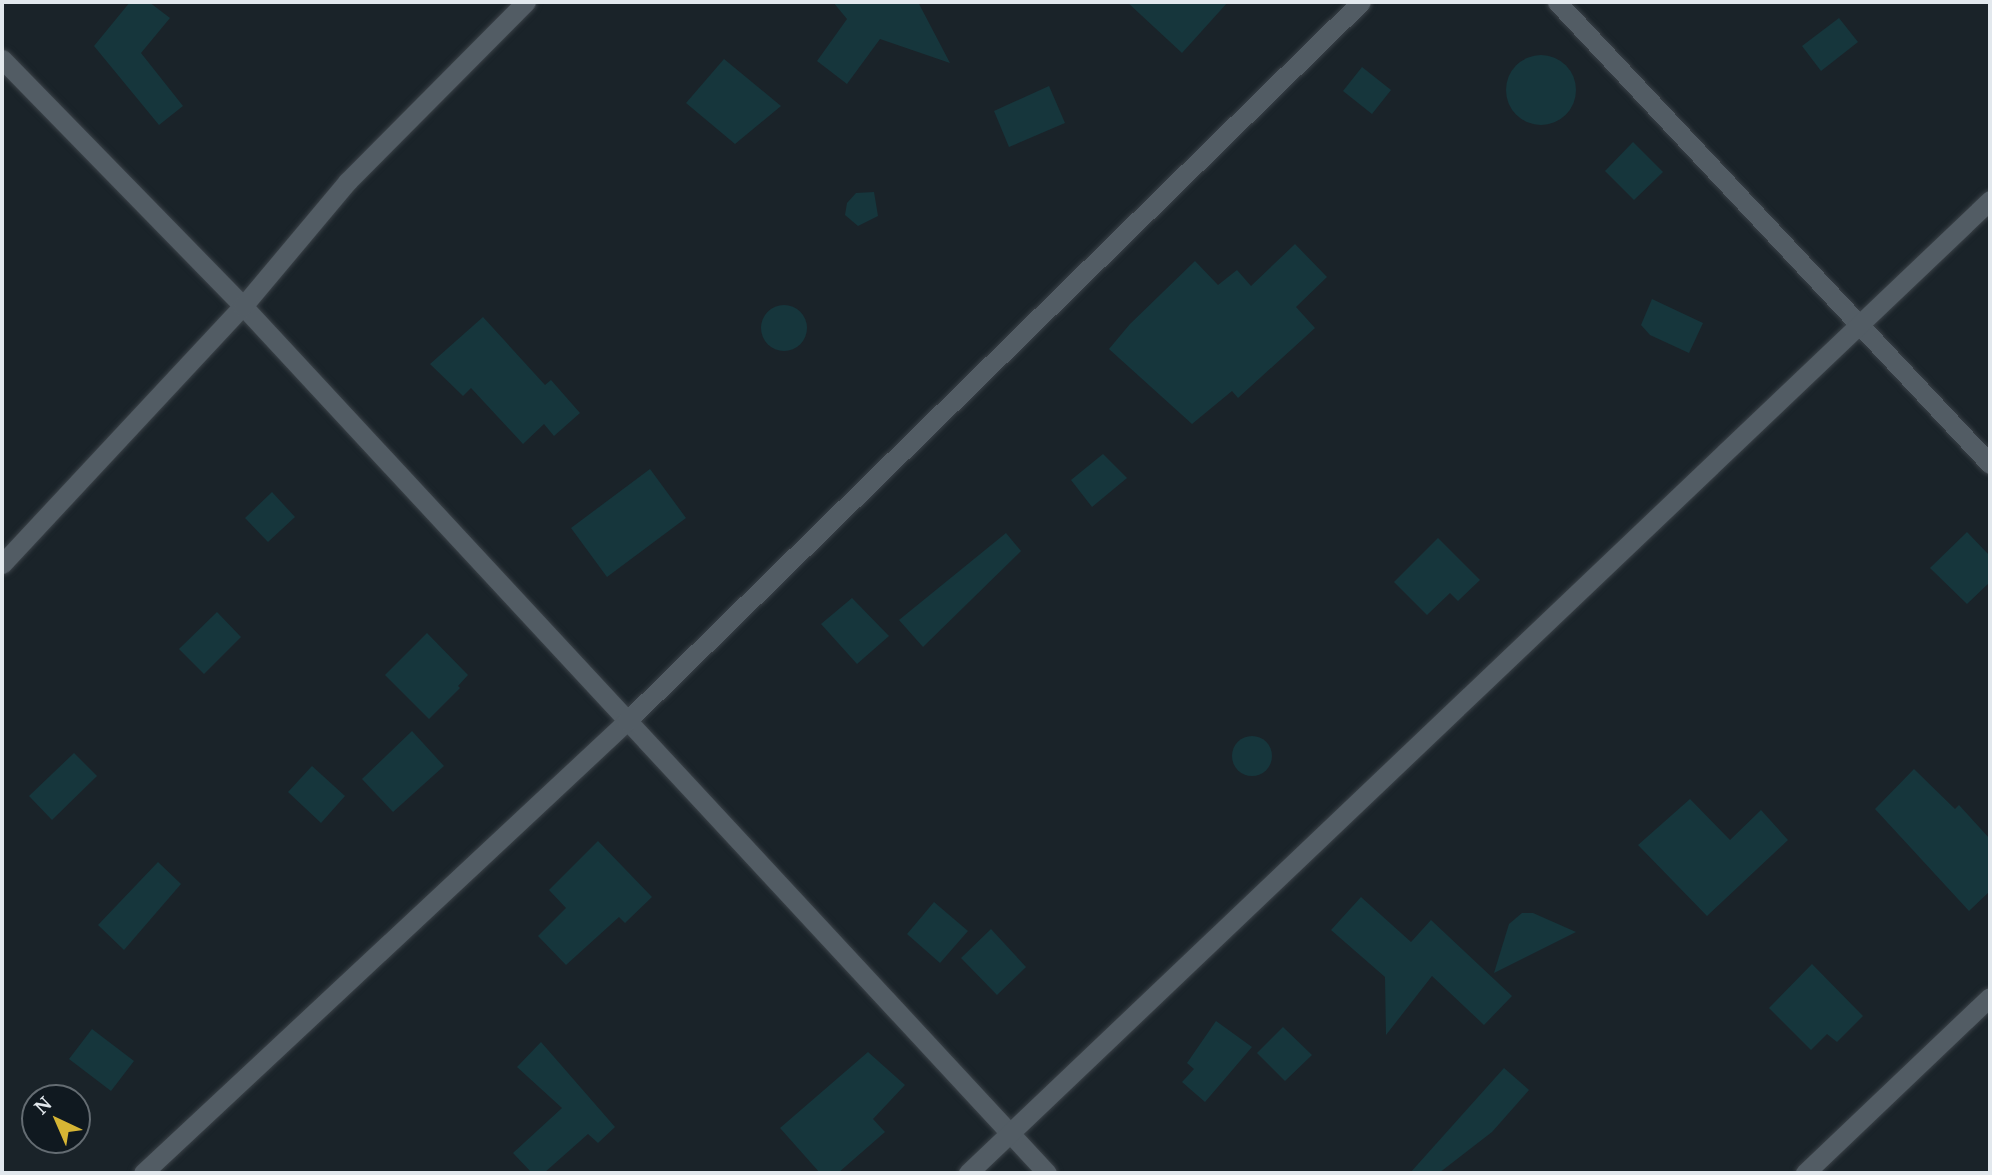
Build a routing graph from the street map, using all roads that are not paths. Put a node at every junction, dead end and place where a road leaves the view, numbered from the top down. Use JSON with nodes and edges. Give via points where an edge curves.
{"nodes":[{"id":1,"x":526,"y":2,"type":"edge"},
{"id":2,"x":1361,"y":2,"type":"edge"},
{"id":3,"x":1557,"y":2,"type":"edge"},
{"id":4,"x":2,"y":59,"type":"edge"},
{"id":5,"x":1990,"y":200,"type":"edge"},
{"id":6,"x":243,"y":306,"type":"junction"},
{"id":7,"x":1860,"y":325,"type":"junction"},
{"id":8,"x":1990,"y":464,"type":"edge"},
{"id":9,"x":2,"y":564,"type":"edge"},
{"id":10,"x":627,"y":721,"type":"junction"},
{"id":11,"x":1990,"y":997,"type":"edge"},
{"id":12,"x":1009,"y":1134,"type":"junction"},
{"id":13,"x":143,"y":1173,"type":"edge"},
{"id":14,"x":968,"y":1173,"type":"edge"},
{"id":15,"x":1047,"y":1173,"type":"edge"},
{"id":16,"x":1805,"y":1173,"type":"edge"}],
"edges":[{"from":1,"to":6,"type":"street","via":[[347,182]]},
{"from":2,"to":10,"type":"street"},
{"from":3,"to":7,"type":"street"},
{"from":4,"to":6,"type":"street"},
{"from":5,"to":7,"type":"street"},
{"from":6,"to":9,"type":"street"},
{"from":6,"to":10,"type":"street"},
{"from":7,"to":8,"type":"street"},
{"from":7,"to":12,"type":"street"},
{"from":10,"to":12,"type":"street"},
{"from":10,"to":13,"type":"street"},
{"from":11,"to":16,"type":"street"},
{"from":12,"to":14,"type":"street"},
{"from":12,"to":15,"type":"street"}]}
